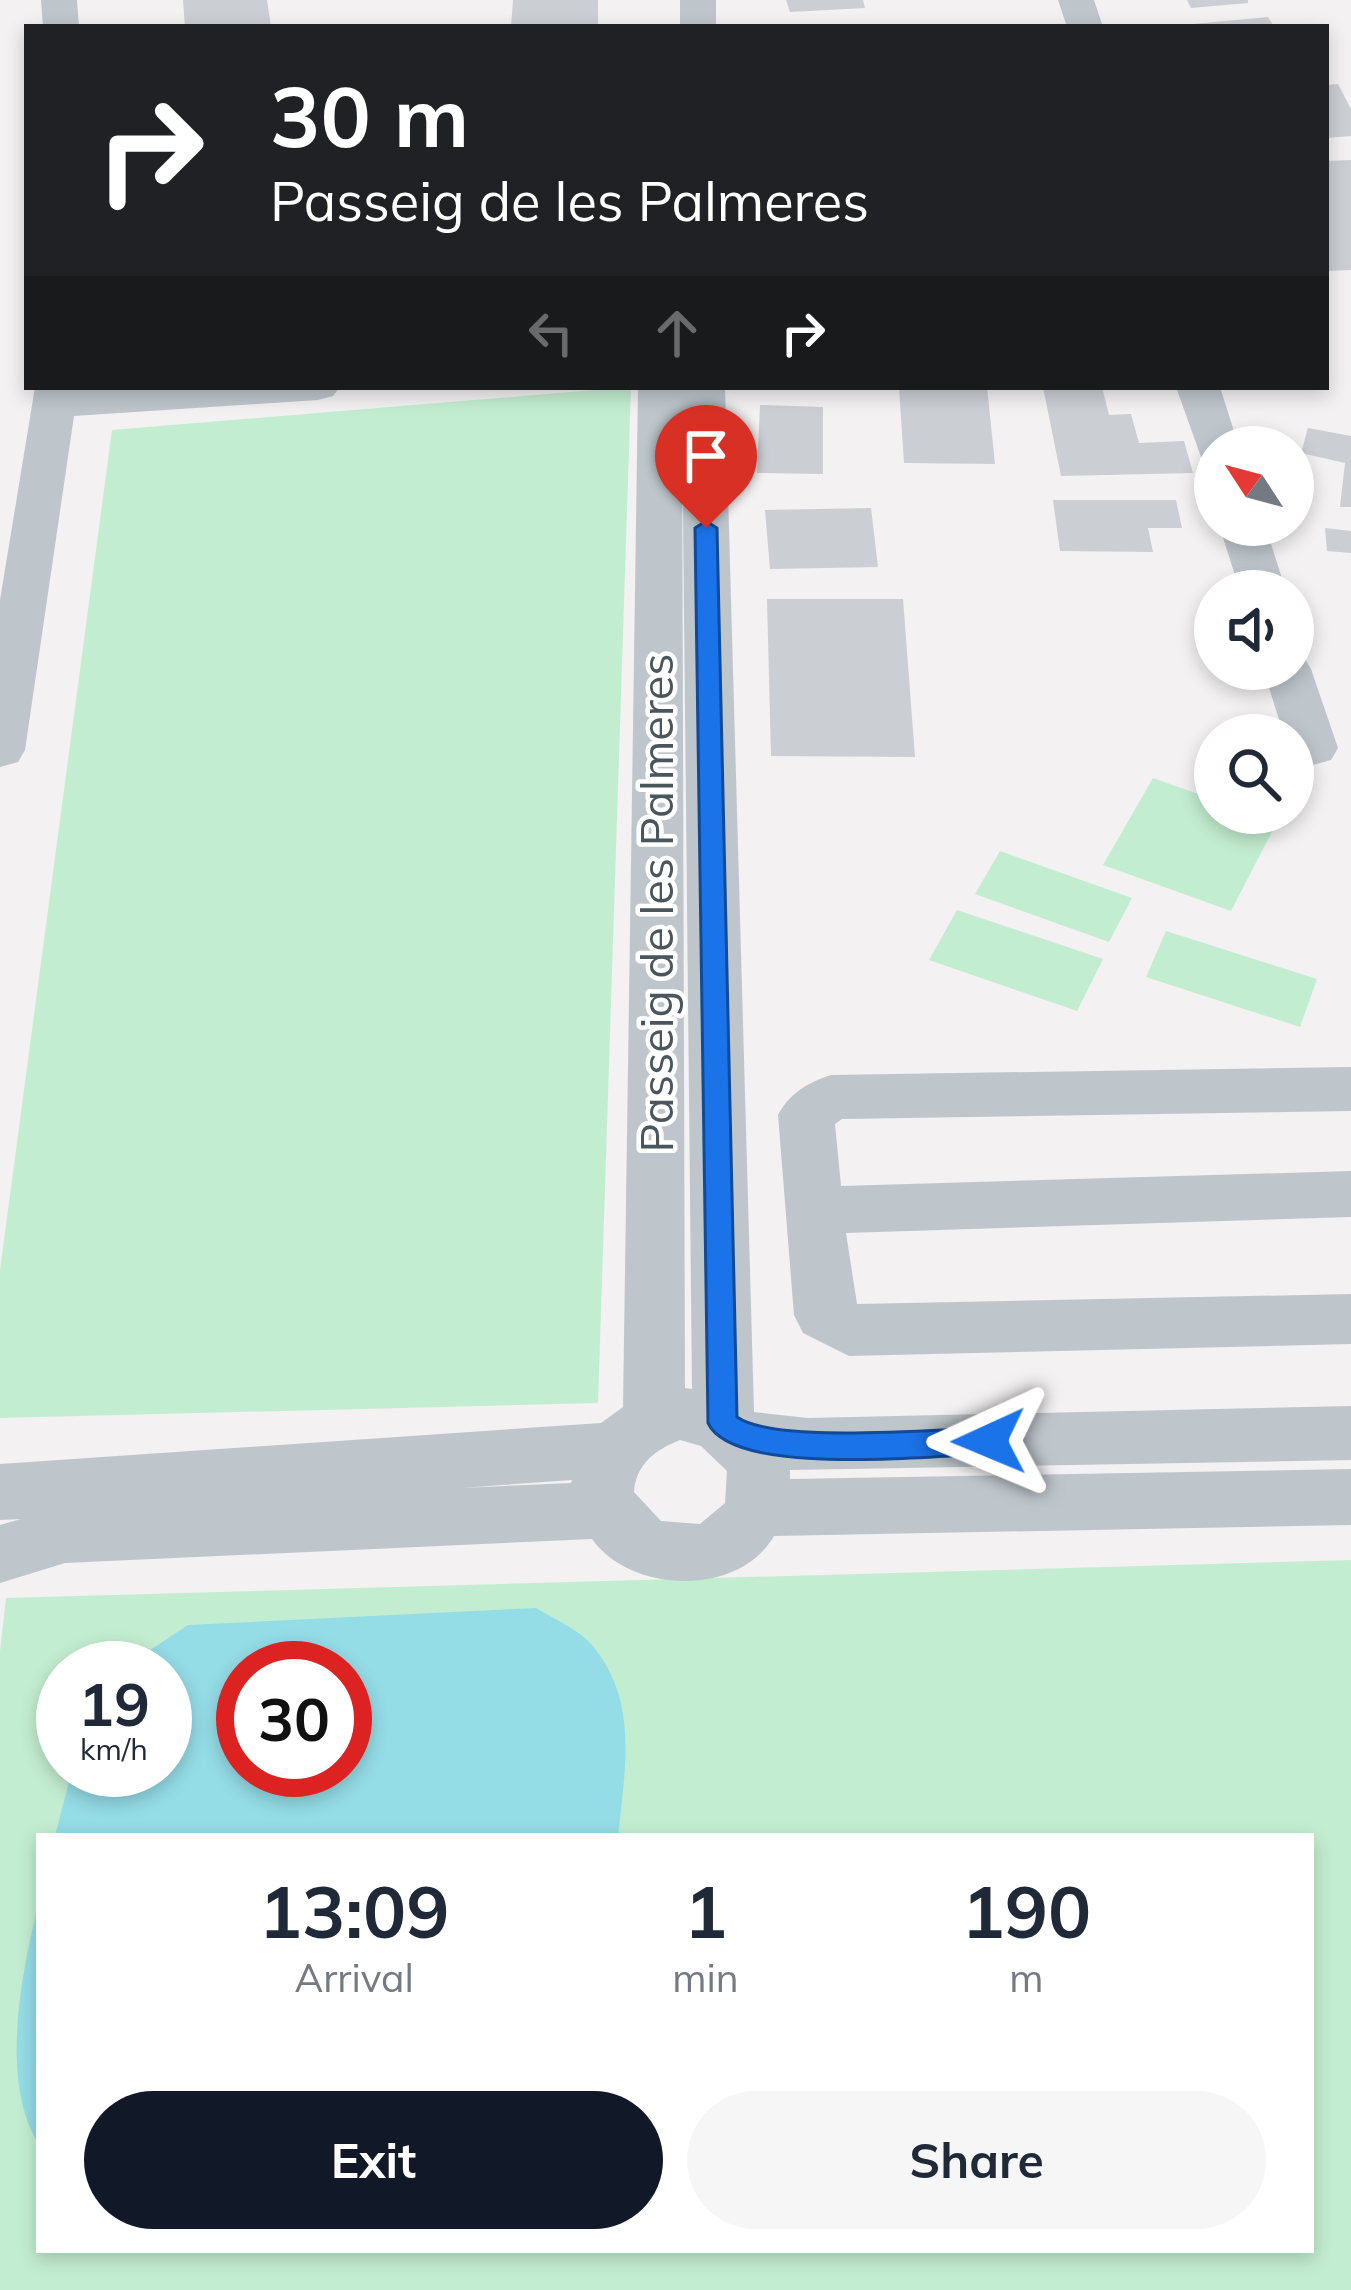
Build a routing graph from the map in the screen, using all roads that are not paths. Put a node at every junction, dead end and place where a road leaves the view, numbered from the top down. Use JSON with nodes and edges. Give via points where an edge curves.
{"nodes":[{"id":1,"x":231,"y":390,"type":"edge"},
{"id":2,"x":660,"y":390,"type":"edge"},
{"id":3,"x":703,"y":390,"type":"edge"},
{"id":4,"x":1199,"y":390,"type":"edge"},
{"id":5,"x":56,"y":396,"type":"edge"},
{"id":6,"x":1210,"y":426,"type":"edge"},
{"id":7,"x":0,"y":750,"type":"edge"},
{"id":8,"x":1351,"y":1089,"type":"edge"},
{"id":9,"x":1351,"y":1194,"type":"edge"},
{"id":10,"x":815,"y":1210,"type":"junction"},
{"id":11,"x":1351,"y":1319,"type":"edge"},
{"id":12,"x":734,"y":1431,"type":"junction"},
{"id":13,"x":1351,"y":1433,"type":"edge"},
{"id":14,"x":626,"y":1459,"type":"junction"},
{"id":15,"x":0,"y":1492,"type":"edge"},
{"id":16,"x":1351,"y":1497,"type":"edge"},
{"id":17,"x":758,"y":1508,"type":"junction"},
{"id":18,"x":0,"y":1553,"type":"edge"}],
"edges":[{"from":1,"to":5,"type":"street"},
{"from":2,"to":14,"type":"street","name":"Passeig de les Palmeres"},
{"from":3,"to":12,"type":"street","name":"Passeig de les Palmeres"},
{"from":4,"to":6,"type":"street"},
{"from":5,"to":7,"type":"street"},
{"from":8,"to":10,"type":"street","via":[[832,1097],[806,1115]]},
{"from":9,"to":10,"type":"street"},
{"from":10,"to":11,"type":"street","via":[[824,1315],[849,1330]]},
{"from":12,"to":13,"type":"street","via":[[808,1445]]},
{"from":12,"to":14,"type":"street","via":[[680,1413]]},
{"from":12,"to":17,"type":"street","via":[[758,1459]]},
{"from":14,"to":15,"type":"street"},
{"from":14,"to":17,"type":"street","via":[[623,1531],[646,1546],[708,1551],[733,1539]]},
{"from":14,"to":18,"type":"street","via":[[65,1534]]},
{"from":16,"to":17,"type":"street"}]}
